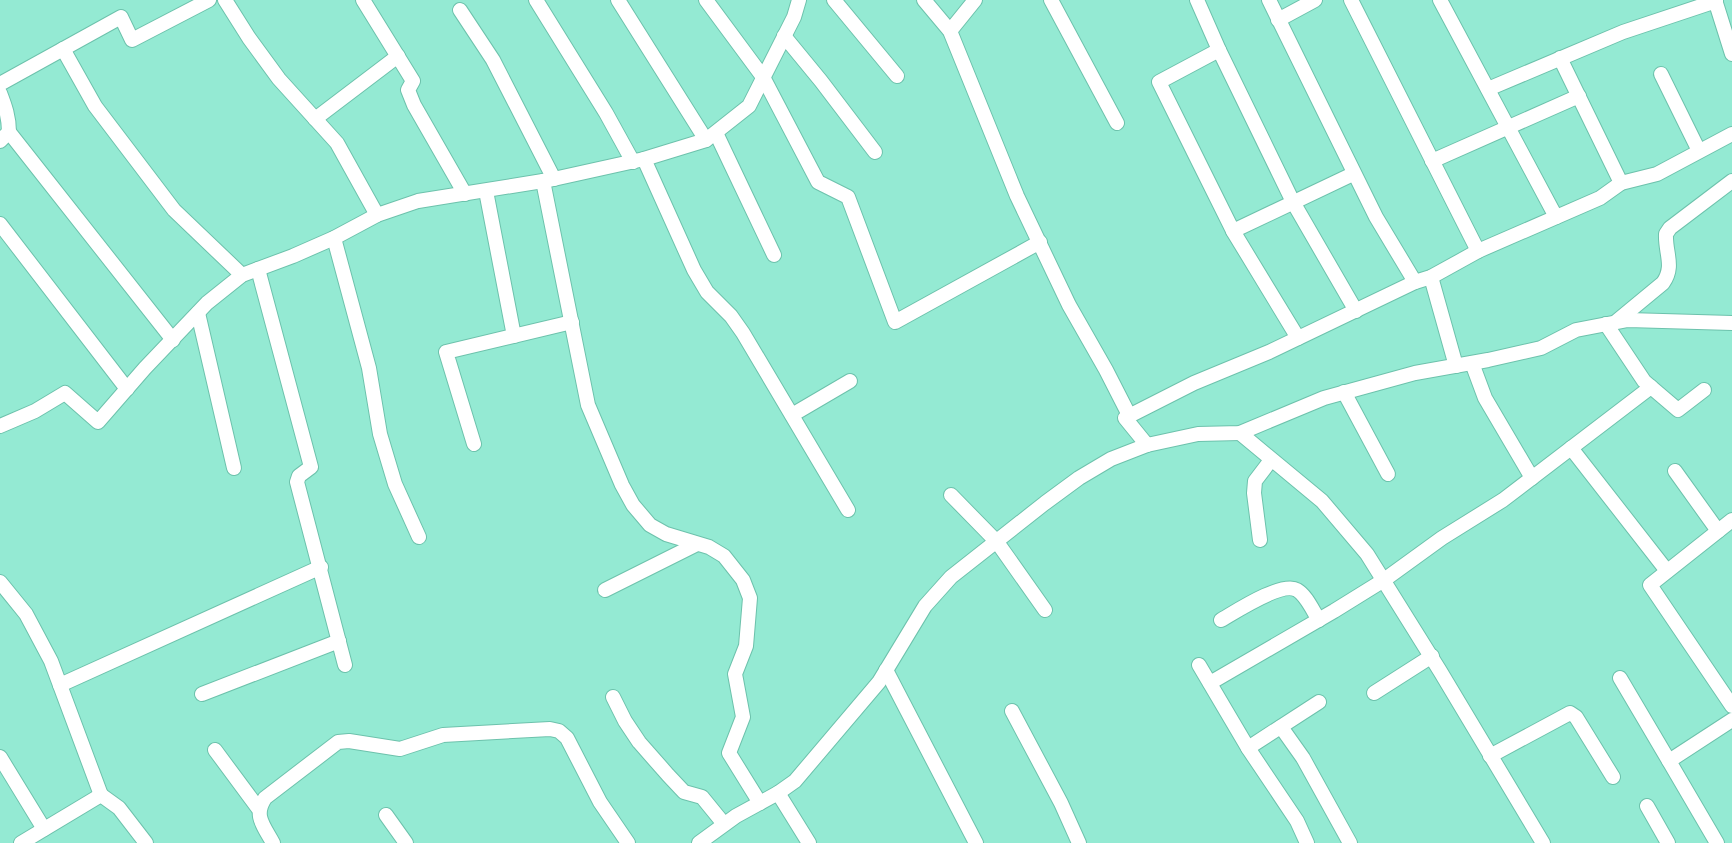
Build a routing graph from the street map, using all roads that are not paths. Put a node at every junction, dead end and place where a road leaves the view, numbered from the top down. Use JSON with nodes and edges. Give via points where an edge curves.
{"nodes":[{"id":1,"x":209,"y":0,"type":"edge"},
{"id":2,"x":225,"y":0,"type":"edge"},
{"id":3,"x":363,"y":0,"type":"edge"},
{"id":4,"x":536,"y":0,"type":"edge"},
{"id":5,"x":618,"y":0,"type":"edge"},
{"id":6,"x":706,"y":0,"type":"edge"},
{"id":7,"x":800,"y":0,"type":"edge"},
{"id":8,"x":834,"y":0,"type":"edge"},
{"id":9,"x":924,"y":0,"type":"edge"},
{"id":10,"x":975,"y":0,"type":"edge"},
{"id":11,"x":1050,"y":0,"type":"edge"},
{"id":12,"x":1197,"y":0,"type":"edge"},
{"id":13,"x":1269,"y":0,"type":"edge"},
{"id":14,"x":1315,"y":0,"type":"edge"},
{"id":15,"x":1351,"y":0,"type":"edge"},
{"id":16,"x":1440,"y":0,"type":"edge"},
{"id":17,"x":1715,"y":1,"type":"edge"},
{"id":18,"x":460,"y":10,"type":"dead end"},
{"id":19,"x":1278,"y":20,"type":"junction"},
{"id":20,"x":950,"y":31,"type":"junction"},
{"id":21,"x":784,"y":36,"type":"junction"},
{"id":22,"x":63,"y":49,"type":"junction"},
{"id":23,"x":1218,"y":50,"type":"junction"},
{"id":24,"x":1732,"y":54,"type":"edge"},
{"id":25,"x":398,"y":56,"type":"junction"},
{"id":26,"x":1560,"y":58,"type":"junction"},
{"id":27,"x":1661,"y":74,"type":"dead end"},
{"id":28,"x":897,"y":76,"type":"dead end"},
{"id":29,"x":763,"y":77,"type":"junction"},
{"id":30,"x":0,"y":84,"type":"edge"},
{"id":31,"x":1488,"y":89,"type":"junction"},
{"id":32,"x":0,"y":93,"type":"edge"},
{"id":33,"x":1579,"y":96,"type":"junction"},
{"id":34,"x":315,"y":120,"type":"junction"},
{"id":35,"x":1117,"y":123,"type":"dead end"},
{"id":36,"x":1508,"y":127,"type":"junction"},
{"id":37,"x":1732,"y":134,"type":"edge"},
{"id":38,"x":4,"y":137,"type":"edge"},
{"id":39,"x":711,"y":137,"type":"junction"},
{"id":40,"x":1699,"y":151,"type":"junction"},
{"id":41,"x":875,"y":152,"type":"dead end"},
{"id":42,"x":639,"y":160,"type":"junction"},
{"id":43,"x":1432,"y":161,"type":"junction"},
{"id":44,"x":1353,"y":174,"type":"junction"},
{"id":45,"x":548,"y":180,"type":"junction"},
{"id":46,"x":1732,"y":181,"type":"edge"},
{"id":47,"x":1621,"y":183,"type":"junction"},
{"id":48,"x":486,"y":191,"type":"junction"},
{"id":49,"x":465,"y":194,"type":"junction"},
{"id":50,"x":1293,"y":202,"type":"junction"},
{"id":51,"x":377,"y":215,"type":"junction"},
{"id":52,"x":1556,"y":217,"type":"junction"},
{"id":53,"x":0,"y":224,"type":"edge"},
{"id":54,"x":1233,"y":231,"type":"junction"},
{"id":55,"x":334,"y":238,"type":"junction"},
{"id":56,"x":1040,"y":242,"type":"junction"},
{"id":57,"x":1478,"y":251,"type":"junction"},
{"id":58,"x":774,"y":255,"type":"dead end"},
{"id":59,"x":258,"y":269,"type":"junction"},
{"id":60,"x":242,"y":275,"type":"junction"},
{"id":61,"x":1431,"y":277,"type":"junction"},
{"id":62,"x":1415,"y":282,"type":"junction"},
{"id":63,"x":1356,"y":311,"type":"junction"},
{"id":64,"x":198,"y":313,"type":"junction"},
{"id":65,"x":572,"y":322,"type":"junction"},
{"id":66,"x":1611,"y":323,"type":"junction"},
{"id":67,"x":1731,"y":327,"type":"edge"},
{"id":68,"x":514,"y":336,"type":"junction"},
{"id":69,"x":1298,"y":338,"type":"junction"},
{"id":70,"x":172,"y":340,"type":"junction"},
{"id":71,"x":1472,"y":363,"type":"junction"},
{"id":72,"x":1456,"y":366,"type":"junction"},
{"id":73,"x":850,"y":381,"type":"dead end"},
{"id":74,"x":1652,"y":387,"type":"junction"},
{"id":75,"x":127,"y":389,"type":"junction"},
{"id":76,"x":1704,"y":390,"type":"dead end"},
{"id":77,"x":1344,"y":392,"type":"junction"},
{"id":78,"x":792,"y":415,"type":"junction"},
{"id":79,"x":1130,"y":416,"type":"junction"},
{"id":80,"x":0,"y":426,"type":"edge"},
{"id":81,"x":1239,"y":433,"type":"junction"},
{"id":82,"x":474,"y":444,"type":"dead end"},
{"id":83,"x":1147,"y":445,"type":"junction"},
{"id":84,"x":1571,"y":448,"type":"junction"},
{"id":85,"x":1271,"y":460,"type":"junction"},
{"id":86,"x":234,"y":468,"type":"dead end"},
{"id":87,"x":1675,"y":471,"type":"dead end"},
{"id":88,"x":1389,"y":474,"type":"dead end"},
{"id":89,"x":1532,"y":478,"type":"junction"},
{"id":90,"x":951,"y":495,"type":"dead end"},
{"id":91,"x":848,"y":510,"type":"dead end"},
{"id":92,"x":1732,"y":520,"type":"edge"},
{"id":93,"x":1718,"y":531,"type":"junction"},
{"id":94,"x":419,"y":537,"type":"dead end"},
{"id":95,"x":1260,"y":540,"type":"dead end"},
{"id":96,"x":997,"y":542,"type":"junction"},
{"id":97,"x":697,"y":544,"type":"junction"},
{"id":98,"x":321,"y":567,"type":"junction"},
{"id":99,"x":1667,"y":571,"type":"junction"},
{"id":100,"x":1384,"y":579,"type":"junction"},
{"id":101,"x":0,"y":582,"type":"edge"},
{"id":102,"x":605,"y":590,"type":"dead end"},
{"id":103,"x":1045,"y":610,"type":"dead end"},
{"id":104,"x":1221,"y":620,"type":"dead end"},
{"id":105,"x":1319,"y":620,"type":"junction"},
{"id":106,"x":339,"y":641,"type":"junction"},
{"id":107,"x":1432,"y":656,"type":"junction"},
{"id":108,"x":345,"y":665,"type":"dead end"},
{"id":109,"x":1199,"y":665,"type":"dead end"},
{"id":110,"x":886,"y":670,"type":"junction"},
{"id":111,"x":1620,"y":678,"type":"dead end"},
{"id":112,"x":1210,"y":683,"type":"junction"},
{"id":113,"x":60,"y":685,"type":"junction"},
{"id":114,"x":1374,"y":693,"type":"dead end"},
{"id":115,"x":202,"y":694,"type":"dead end"},
{"id":116,"x":613,"y":697,"type":"dead end"},
{"id":117,"x":1319,"y":702,"type":"dead end"},
{"id":118,"x":1732,"y":706,"type":"edge"},
{"id":119,"x":1012,"y":711,"type":"dead end"},
{"id":120,"x":1732,"y":720,"type":"edge"},
{"id":121,"x":1281,"y":727,"type":"junction"},
{"id":122,"x":1248,"y":748,"type":"junction"},
{"id":123,"x":215,"y":750,"type":"dead end"},
{"id":124,"x":1490,"y":756,"type":"junction"},
{"id":125,"x":0,"y":757,"type":"edge"},
{"id":126,"x":1669,"y":761,"type":"junction"},
{"id":127,"x":1613,"y":777,"type":"dead end"},
{"id":128,"x":778,"y":793,"type":"junction"},
{"id":129,"x":101,"y":795,"type":"junction"},
{"id":130,"x":760,"y":803,"type":"junction"},
{"id":131,"x":1647,"y":806,"type":"dead end"},
{"id":132,"x":258,"y":808,"type":"junction"},
{"id":133,"x":387,"y":815,"type":"dead end"},
{"id":134,"x":724,"y":824,"type":"junction"},
{"id":135,"x":44,"y":829,"type":"junction"},
{"id":136,"x":21,"y":843,"type":"edge"},
{"id":137,"x":146,"y":843,"type":"edge"},
{"id":138,"x":273,"y":843,"type":"edge"},
{"id":139,"x":406,"y":843,"type":"edge"},
{"id":140,"x":628,"y":843,"type":"edge"},
{"id":141,"x":699,"y":843,"type":"edge"},
{"id":142,"x":809,"y":843,"type":"edge"},
{"id":143,"x":976,"y":843,"type":"edge"},
{"id":144,"x":1079,"y":843,"type":"edge"},
{"id":145,"x":1307,"y":843,"type":"edge"},
{"id":146,"x":1350,"y":843,"type":"edge"},
{"id":147,"x":1543,"y":843,"type":"edge"},
{"id":148,"x":1668,"y":843,"type":"edge"},
{"id":149,"x":1717,"y":843,"type":"edge"}],
"edges":[{"from":1,"to":22,"type":"street","via":[[132,40],[121,17]]},
{"from":2,"to":34,"type":"street","via":[[279,79]]},
{"from":3,"to":25,"type":"street"},
{"from":4,"to":42,"type":"street"},
{"from":5,"to":39,"type":"street"},
{"from":6,"to":29,"type":"street"},
{"from":7,"to":21,"type":"street"},
{"from":8,"to":28,"type":"street"},
{"from":9,"to":20,"type":"street"},
{"from":10,"to":20,"type":"street"},
{"from":11,"to":35,"type":"street"},
{"from":12,"to":23,"type":"street"},
{"from":13,"to":19,"type":"street"},
{"from":14,"to":19,"type":"street"},
{"from":15,"to":43,"type":"street"},
{"from":16,"to":31,"type":"street"},
{"from":17,"to":24,"type":"street"},
{"from":17,"to":26,"type":"street"},
{"from":18,"to":45,"type":"street","via":[[493,60]]},
{"from":19,"to":44,"type":"street"},
{"from":20,"to":56,"type":"street","via":[[1017,196]]},
{"from":21,"to":29,"type":"street"},
{"from":21,"to":41,"type":"street"},
{"from":22,"to":30,"type":"street"},
{"from":22,"to":60,"type":"street","via":[[95,106],[174,210]]},
{"from":23,"to":50,"type":"street"},
{"from":23,"to":54,"type":"street","via":[[1159,82]]},
{"from":25,"to":34,"type":"street"},
{"from":25,"to":49,"type":"street","via":[[413,81],[408,90],[414,105]]},
{"from":26,"to":31,"type":"street"},
{"from":26,"to":33,"type":"street"},
{"from":27,"to":40,"type":"street"},
{"from":29,"to":39,"type":"street","via":[[749,106]]},
{"from":29,"to":56,"type":"street","via":[[818,182],[848,197],[895,322]]},
{"from":31,"to":36,"type":"street"},
{"from":32,"to":38,"type":"street","via":[[8,114]]},
{"from":33,"to":36,"type":"street"},
{"from":33,"to":47,"type":"street"},
{"from":34,"to":51,"type":"street","via":[[337,143]]},
{"from":36,"to":43,"type":"street"},
{"from":36,"to":52,"type":"street"},
{"from":37,"to":40,"type":"street"},
{"from":38,"to":70,"type":"street"},
{"from":39,"to":42,"type":"street"},
{"from":39,"to":58,"type":"street"},
{"from":40,"to":47,"type":"street","via":[[1658,174]]},
{"from":42,"to":45,"type":"street"},
{"from":42,"to":78,"type":"street","via":[[707,292],[743,333]]},
{"from":43,"to":57,"type":"street"},
{"from":44,"to":50,"type":"street"},
{"from":44,"to":62,"type":"street"},
{"from":45,"to":48,"type":"street"},
{"from":45,"to":65,"type":"street"},
{"from":46,"to":66,"type":"street","via":[[1670,228],[1666,234],[1670,271],[1667,278]]},
{"from":47,"to":52,"type":"street","via":[[1600,198]]},
{"from":48,"to":49,"type":"street"},
{"from":48,"to":68,"type":"street"},
{"from":49,"to":51,"type":"street","via":[[418,201]]},
{"from":50,"to":54,"type":"street"},
{"from":50,"to":63,"type":"street"},
{"from":51,"to":55,"type":"street"},
{"from":52,"to":57,"type":"street"},
{"from":53,"to":75,"type":"street"},
{"from":54,"to":69,"type":"street"},
{"from":55,"to":59,"type":"street"},
{"from":55,"to":94,"type":"street","via":[[369,368],[383,444],[395,484]]},
{"from":56,"to":79,"type":"street","via":[[1069,305]]},
{"from":57,"to":61,"type":"street"},
{"from":59,"to":60,"type":"street"},
{"from":59,"to":98,"type":"street","via":[[311,467],[297,482]]},
{"from":60,"to":64,"type":"street"},
{"from":61,"to":62,"type":"street"},
{"from":61,"to":72,"type":"street"},
{"from":62,"to":63,"type":"street"},
{"from":63,"to":69,"type":"street"},
{"from":64,"to":70,"type":"street"},
{"from":64,"to":86,"type":"street"},
{"from":65,"to":68,"type":"street"},
{"from":65,"to":97,"type":"street","via":[[588,405],[622,485],[650,525]]},
{"from":66,"to":67,"type":"street","via":[[1628,320]]},
{"from":66,"to":71,"type":"street","via":[[1576,330],[1541,348]]},
{"from":66,"to":74,"type":"street","via":[[1644,381]]},
{"from":68,"to":82,"type":"street","via":[[446,352]]},
{"from":69,"to":79,"type":"street"},
{"from":70,"to":75,"type":"street"},
{"from":71,"to":72,"type":"street"},
{"from":71,"to":89,"type":"street","via":[[1485,398]]},
{"from":72,"to":77,"type":"street"},
{"from":73,"to":78,"type":"street"},
{"from":74,"to":76,"type":"street","via":[[1678,410]]},
{"from":74,"to":84,"type":"street"},
{"from":75,"to":80,"type":"street","via":[[98,422],[65,393]]},
{"from":77,"to":81,"type":"street"},
{"from":77,"to":88,"type":"street"},
{"from":78,"to":91,"type":"street"},
{"from":79,"to":83,"type":"street","via":[[1125,418]]},
{"from":81,"to":83,"type":"street","via":[[1198,434]]},
{"from":81,"to":85,"type":"street"},
{"from":83,"to":96,"type":"street","via":[[1111,459],[1079,478]]},
{"from":84,"to":89,"type":"street"},
{"from":84,"to":99,"type":"street"},
{"from":85,"to":95,"type":"street","via":[[1255,481]]},
{"from":85,"to":100,"type":"street","via":[[1322,501]]},
{"from":87,"to":93,"type":"street"},
{"from":89,"to":100,"type":"street"},
{"from":90,"to":96,"type":"street"},
{"from":92,"to":93,"type":"street"},
{"from":93,"to":99,"type":"street"},
{"from":96,"to":103,"type":"street"},
{"from":96,"to":110,"type":"street","via":[[951,577],[925,606]]},
{"from":97,"to":102,"type":"street"},
{"from":97,"to":130,"type":"street","via":[[724,556],[743,580],[750,598],[746,646],[735,674],[742,717],[729,753]]},
{"from":98,"to":106,"type":"street"},
{"from":98,"to":113,"type":"street"},
{"from":99,"to":118,"type":"street","via":[[1650,585]]},
{"from":100,"to":105,"type":"street"},
{"from":100,"to":107,"type":"street"},
{"from":101,"to":113,"type":"street","via":[[26,614]]},
{"from":104,"to":105,"type":"street","via":[[1261,598],[1292,588],[1299,591]]},
{"from":105,"to":112,"type":"street"},
{"from":106,"to":108,"type":"street"},
{"from":106,"to":115,"type":"street"},
{"from":107,"to":114,"type":"street"},
{"from":107,"to":124,"type":"street"},
{"from":109,"to":112,"type":"street"},
{"from":110,"to":128,"type":"street","via":[[795,781]]},
{"from":110,"to":143,"type":"street"},
{"from":111,"to":126,"type":"street"},
{"from":112,"to":122,"type":"street"},
{"from":113,"to":129,"type":"street"},
{"from":116,"to":134,"type":"street","via":[[639,742],[684,792],[702,797]]},
{"from":117,"to":121,"type":"street"},
{"from":119,"to":144,"type":"street"},
{"from":120,"to":126,"type":"street"},
{"from":121,"to":122,"type":"street"},
{"from":121,"to":146,"type":"street"},
{"from":122,"to":145,"type":"street","via":[[1297,821]]},
{"from":123,"to":132,"type":"street"},
{"from":124,"to":127,"type":"street","via":[[1570,713]]},
{"from":124,"to":147,"type":"street"},
{"from":125,"to":135,"type":"street"},
{"from":126,"to":149,"type":"street"},
{"from":128,"to":130,"type":"street"},
{"from":128,"to":142,"type":"street"},
{"from":129,"to":135,"type":"street"},
{"from":129,"to":137,"type":"street","via":[[119,808]]},
{"from":130,"to":134,"type":"street"},
{"from":131,"to":148,"type":"street"},
{"from":132,"to":138,"type":"street"},
{"from":132,"to":140,"type":"street","via":[[265,798],[338,742],[400,749],[443,735],[550,729],[567,738],[600,802]]},
{"from":133,"to":139,"type":"street"},
{"from":134,"to":141,"type":"street"},
{"from":135,"to":136,"type":"street"}]}
